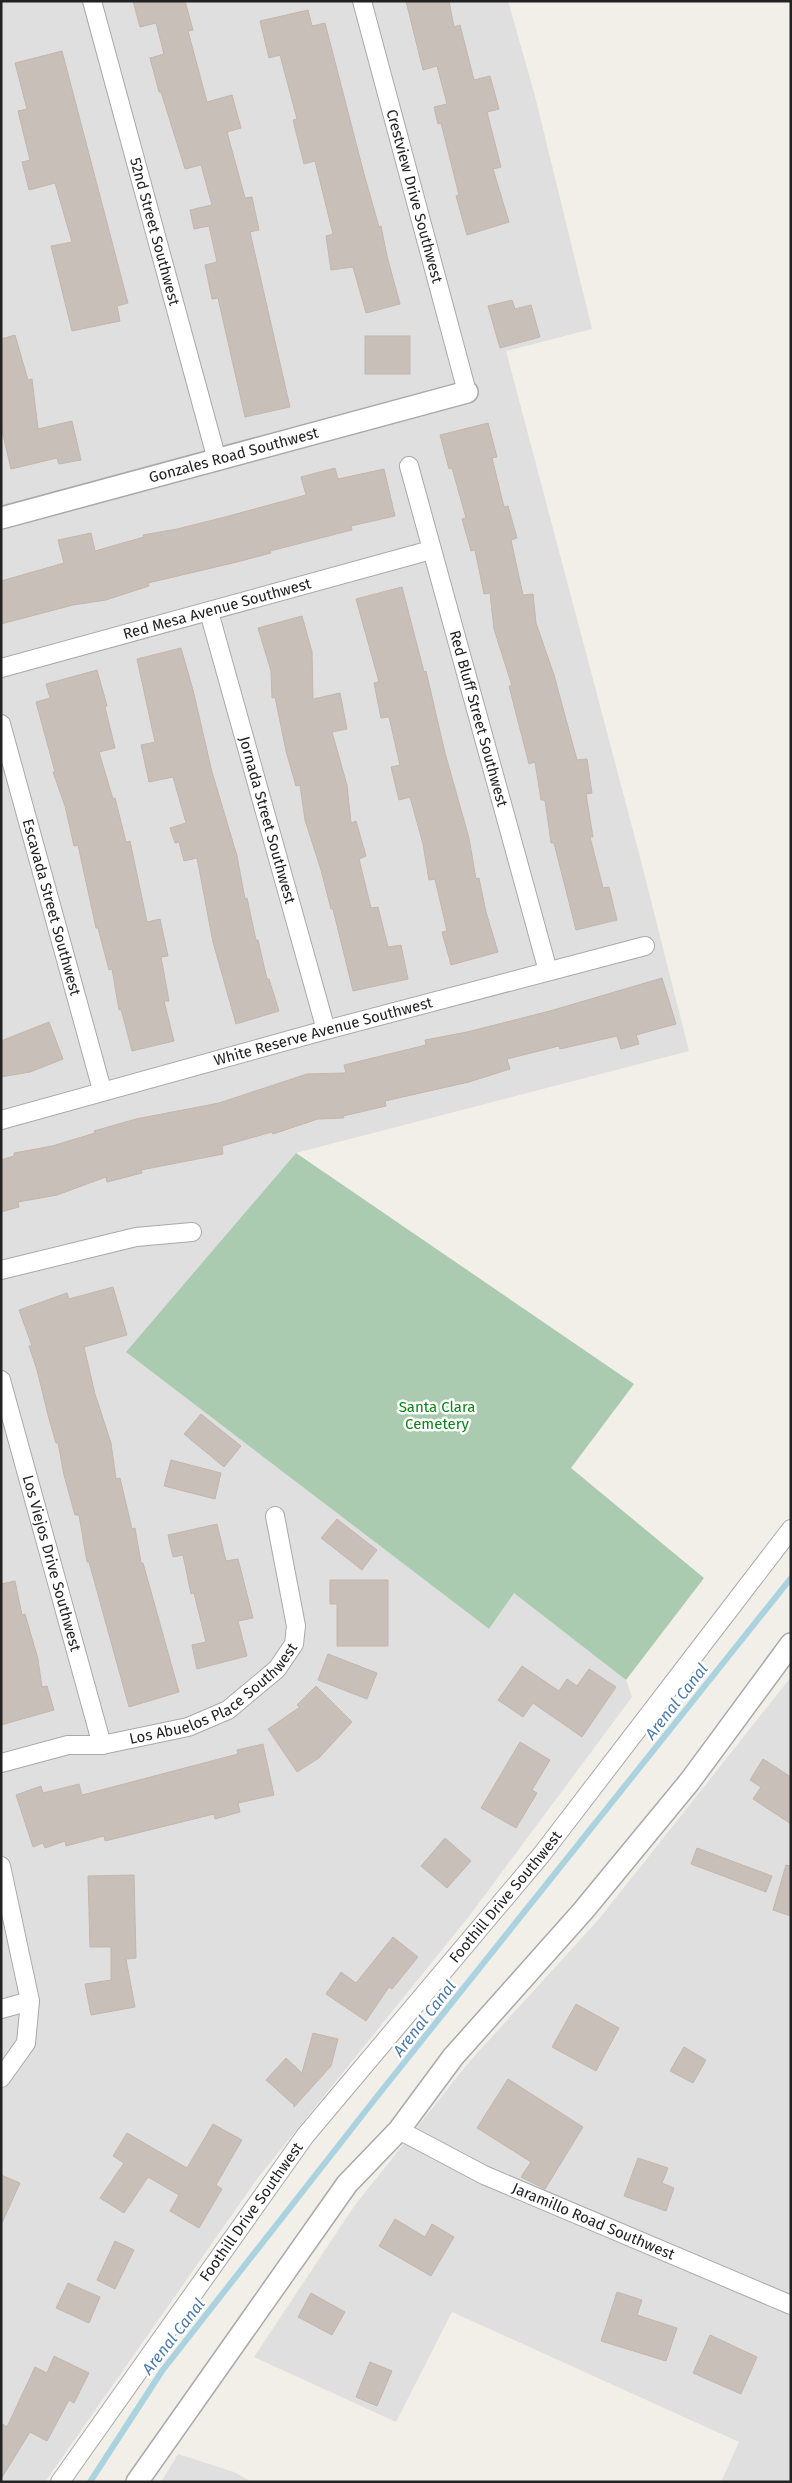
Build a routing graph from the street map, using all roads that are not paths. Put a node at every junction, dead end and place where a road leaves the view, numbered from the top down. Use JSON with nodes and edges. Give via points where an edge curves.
{"nodes":[{"id":1,"x":92,"y":1,"type":"edge"},
{"id":2,"x":362,"y":1,"type":"edge"},
{"id":3,"x":467,"y":392,"type":"joint"},
{"id":4,"x":218,"y":460,"type":"junction"},
{"id":5,"x":409,"y":466,"type":"dead end"},
{"id":6,"x":1,"y":518,"type":"edge"},
{"id":7,"x":432,"y":550,"type":"junction"},
{"id":8,"x":209,"y":612,"type":"junction"},
{"id":9,"x":1,"y":668,"type":"edge"},
{"id":10,"x":1,"y":724,"type":"edge"},
{"id":11,"x":645,"y":946,"type":"dead end"},
{"id":12,"x":548,"y":971,"type":"junction"},
{"id":13,"x":326,"y":1030,"type":"junction"},
{"id":14,"x":102,"y":1090,"type":"junction"},
{"id":15,"x":1,"y":1120,"type":"edge"},
{"id":16,"x":192,"y":1232,"type":"dead end"},
{"id":17,"x":1,"y":1270,"type":"edge"},
{"id":18,"x":1,"y":1380,"type":"edge"},
{"id":19,"x":275,"y":1516,"type":"dead end"},
{"id":20,"x":791,"y":1529,"type":"edge"},
{"id":21,"x":791,"y":1644,"type":"edge"},
{"id":22,"x":102,"y":1745,"type":"junction"},
{"id":23,"x":1,"y":1763,"type":"edge"},
{"id":24,"x":1,"y":1866,"type":"edge"},
{"id":25,"x":30,"y":2001,"type":"junction"},
{"id":26,"x":1,"y":2009,"type":"edge"},
{"id":27,"x":1,"y":2078,"type":"edge"},
{"id":28,"x":399,"y":2130,"type":"junction"},
{"id":29,"x":791,"y":2305,"type":"edge"},
{"id":30,"x":60,"y":2482,"type":"edge"},
{"id":31,"x":137,"y":2482,"type":"edge"}],
"edges":[{"from":1,"to":4,"type":"street","name":"52nd Street Southwest"},
{"from":2,"to":3,"type":"street","name":"Crestview Drive Southwest"},
{"from":3,"to":4,"type":"street","name":"Gonzales Road Southwest"},
{"from":4,"to":6,"type":"street","name":"Gonzales Road Southwest"},
{"from":5,"to":7,"type":"street","name":"Red Bluff Street Southwest"},
{"from":7,"to":8,"type":"street","name":"Red Mesa Avenue Southwest"},
{"from":7,"to":12,"type":"street","name":"Red Bluff Street Southwest"},
{"from":8,"to":9,"type":"street","name":"Red Mesa Avenue Southwest"},
{"from":8,"to":13,"type":"street","name":"Jornada Street Southwest"},
{"from":10,"to":14,"type":"street","name":"Escavada Street Southwest"},
{"from":11,"to":12,"type":"street","name":"White Reserve Avenue Southwest"},
{"from":12,"to":13,"type":"street","name":"White Reserve Avenue Southwest"},
{"from":13,"to":14,"type":"street","name":"White Reserve Avenue Southwest"},
{"from":14,"to":15,"type":"street","name":"White Reserve Avenue Southwest"},
{"from":16,"to":17,"type":"street","via":[[136,1237]]},
{"from":18,"to":22,"type":"street","name":"Los Viejos Drive Southwest"},
{"from":19,"to":22,"type":"street","name":"Los Abuelos Place Southwest","via":[[296,1626],[294,1644],[277,1669],[228,1710],[188,1727]]},
{"from":20,"to":30,"type":"street","name":"Foothill Drive Southwest","via":[[542,1854],[305,2136]]},
{"from":21,"to":28,"type":"street","via":[[684,1788],[582,1912],[453,2057]]},
{"from":22,"to":23,"type":"street","name":"Los Abuelos Place Southwest","via":[[68,1746]]},
{"from":24,"to":25,"type":"street"},
{"from":25,"to":26,"type":"street"},
{"from":25,"to":27,"type":"street","via":[[26,2043]]},
{"from":28,"to":29,"type":"street","name":"Jaramillo Road Southwest","via":[[484,2174]]},
{"from":28,"to":31,"type":"street","via":[[348,2184]]}]}
